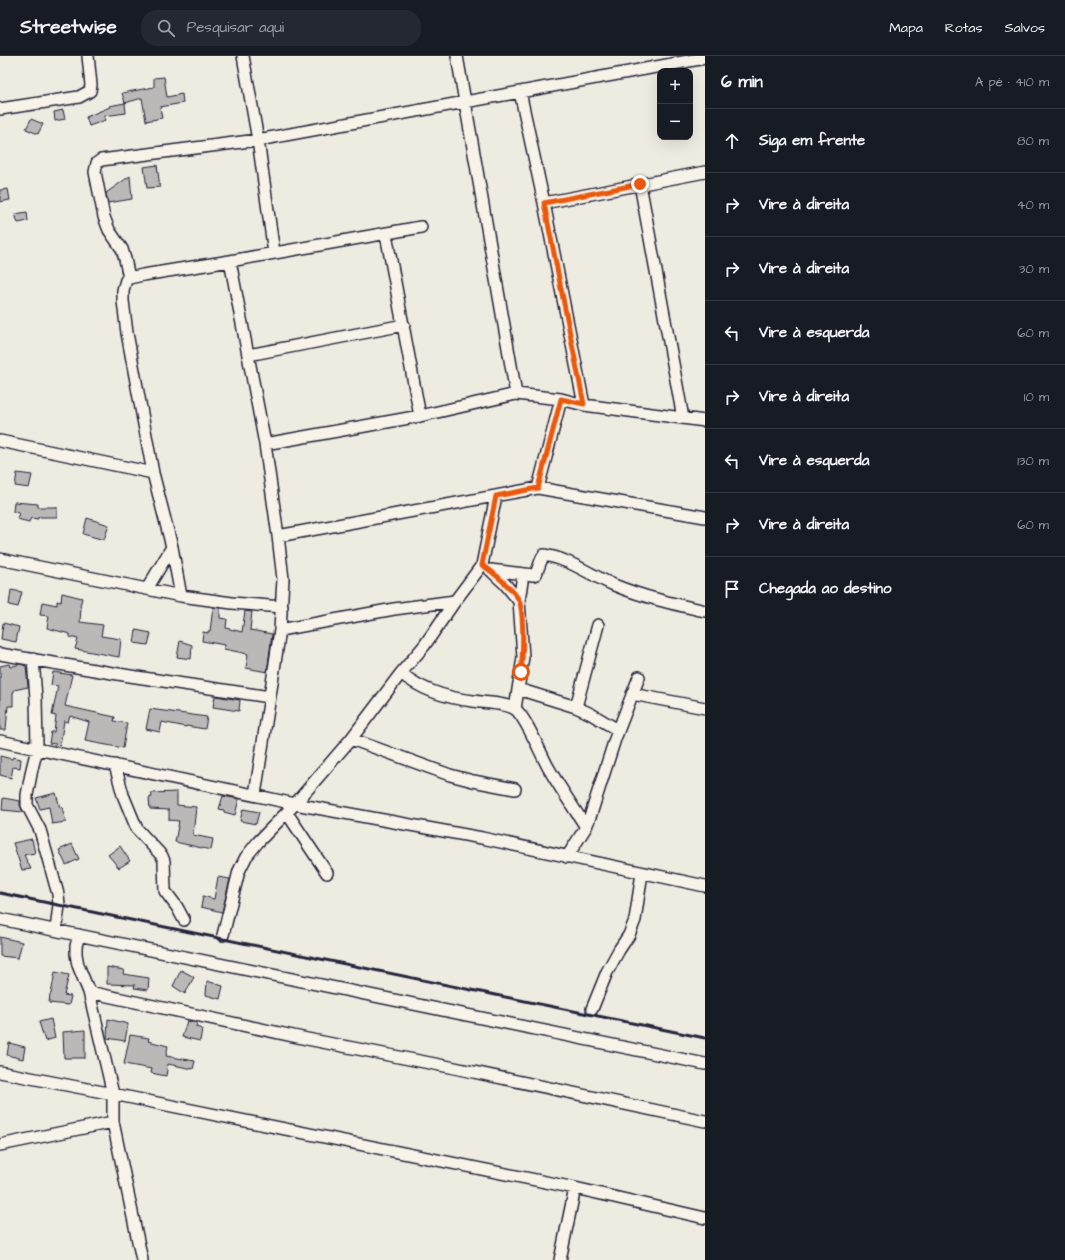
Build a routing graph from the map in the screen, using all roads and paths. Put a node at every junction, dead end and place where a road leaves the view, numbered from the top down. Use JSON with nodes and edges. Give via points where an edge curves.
{"nodes":[{"id":1,"x":88,"y":56,"type":"edge"},
{"id":2,"x":243,"y":56,"type":"edge"},
{"id":3,"x":457,"y":56,"type":"edge"},
{"id":4,"x":705,"y":58,"type":"edge"},
{"id":5,"x":520,"y":92,"type":"junction"},
{"id":6,"x":465,"y":102,"type":"junction"},
{"id":7,"x":0,"y":109,"type":"edge"},
{"id":8,"x":258,"y":140,"type":"junction"},
{"id":9,"x":705,"y":172,"type":"edge"},
{"id":10,"x":640,"y":184,"type":"junction"},
{"id":11,"x":544,"y":203,"type":"junction"},
{"id":12,"x":421,"y":227,"type":"dead end"},
{"id":13,"x":386,"y":234,"type":"junction"},
{"id":14,"x":274,"y":253,"type":"junction"},
{"id":15,"x":230,"y":261,"type":"junction"},
{"id":16,"x":129,"y":278,"type":"junction"},
{"id":17,"x":404,"y":325,"type":"junction"},
{"id":18,"x":248,"y":355,"type":"junction"},
{"id":19,"x":516,"y":394,"type":"junction"},
{"id":20,"x":561,"y":399,"type":"junction"},
{"id":21,"x":584,"y":404,"type":"junction"},
{"id":22,"x":420,"y":416,"type":"junction"},
{"id":23,"x":683,"y":418,"type":"junction"},
{"id":24,"x":705,"y":421,"type":"edge"},
{"id":25,"x":0,"y":441,"type":"edge"},
{"id":26,"x":265,"y":444,"type":"junction"},
{"id":27,"x":153,"y":473,"type":"junction"},
{"id":28,"x":538,"y":488,"type":"junction"},
{"id":29,"x":496,"y":496,"type":"junction"},
{"id":30,"x":705,"y":517,"type":"edge"},
{"id":31,"x":278,"y":536,"type":"junction"},
{"id":32,"x":172,"y":547,"type":"junction"},
{"id":33,"x":0,"y":559,"type":"edge"},
{"id":34,"x":486,"y":567,"type":"junction"},
{"id":35,"x":524,"y":575,"type":"junction"},
{"id":36,"x":147,"y":589,"type":"junction"},
{"id":37,"x":181,"y":596,"type":"junction"},
{"id":38,"x":455,"y":601,"type":"junction"},
{"id":39,"x":520,"y":601,"type":"junction"},
{"id":40,"x":282,"y":607,"type":"junction"},
{"id":41,"x":705,"y":611,"type":"edge"},
{"id":42,"x":598,"y":625,"type":"dead end"},
{"id":43,"x":280,"y":630,"type":"junction"},
{"id":44,"x":0,"y":654,"type":"edge"},
{"id":45,"x":32,"y":659,"type":"junction"},
{"id":46,"x":401,"y":673,"type":"junction"},
{"id":47,"x":639,"y":677,"type":"dead end"},
{"id":48,"x":518,"y":689,"type":"junction"},
{"id":49,"x":632,"y":694,"type":"junction"},
{"id":50,"x":270,"y":697,"type":"junction"},
{"id":51,"x":576,"y":707,"type":"junction"},
{"id":52,"x":705,"y":708,"type":"edge"},
{"id":53,"x":515,"y":709,"type":"junction"},
{"id":54,"x":618,"y":730,"type":"junction"},
{"id":55,"x":351,"y":739,"type":"junction"},
{"id":56,"x":0,"y":741,"type":"edge"},
{"id":57,"x":38,"y":748,"type":"junction"},
{"id":58,"x":115,"y":765,"type":"junction"},
{"id":59,"x":515,"y":789,"type":"dead end"},
{"id":60,"x":255,"y":795,"type":"junction"},
{"id":61,"x":295,"y":804,"type":"junction"},
{"id":62,"x":287,"y":813,"type":"junction"},
{"id":63,"x":586,"y":827,"type":"junction"},
{"id":64,"x":567,"y":857,"type":"junction"},
{"id":65,"x":327,"y":873,"type":"dead end"},
{"id":66,"x":642,"y":873,"type":"junction"},
{"id":67,"x":705,"y":886,"type":"edge"},
{"id":68,"x":0,"y":919,"type":"edge"},
{"id":69,"x":184,"y":920,"type":"dead end"},
{"id":70,"x":56,"y":930,"type":"junction"},
{"id":71,"x":79,"y":935,"type":"junction"},
{"id":72,"x":223,"y":935,"type":"dead end"},
{"id":73,"x":89,"y":992,"type":"junction"},
{"id":74,"x":592,"y":1009,"type":"dead end"},
{"id":75,"x":705,"y":1064,"type":"edge"},
{"id":76,"x":0,"y":1072,"type":"edge"},
{"id":77,"x":113,"y":1094,"type":"junction"},
{"id":78,"x":705,"y":1121,"type":"edge"},
{"id":79,"x":113,"y":1122,"type":"junction"},
{"id":80,"x":0,"y":1145,"type":"edge"},
{"id":81,"x":576,"y":1188,"type":"junction"},
{"id":82,"x":705,"y":1218,"type":"edge"},
{"id":83,"x":142,"y":1260,"type":"edge"},
{"id":84,"x":560,"y":1260,"type":"edge"}],
"edges":[{"from":1,"to":7,"type":"street","via":[[91,85],[90,91],[85,95]]},
{"from":2,"to":8,"type":"street"},
{"from":3,"to":6,"type":"street"},
{"from":4,"to":5,"type":"street"},
{"from":5,"to":6,"type":"street"},
{"from":5,"to":11,"type":"street"},
{"from":6,"to":8,"type":"street"},
{"from":6,"to":19,"type":"street"},
{"from":8,"to":14,"type":"street"},
{"from":8,"to":16,"type":"street","via":[[101,160],[97,164],[95,172],[104,217],[109,230],[122,249]]},
{"from":9,"to":10,"type":"street"},
{"from":10,"to":11,"type":"street"},
{"from":10,"to":23,"type":"street"},
{"from":11,"to":21,"type":"street"},
{"from":12,"to":13,"type":"street"},
{"from":13,"to":14,"type":"street"},
{"from":13,"to":17,"type":"street"},
{"from":14,"to":15,"type":"street"},
{"from":15,"to":16,"type":"street"},
{"from":15,"to":18,"type":"street"},
{"from":16,"to":27,"type":"street","via":[[123,285],[123,301]]},
{"from":17,"to":18,"type":"street"},
{"from":17,"to":22,"type":"street"},
{"from":18,"to":26,"type":"street"},
{"from":19,"to":20,"type":"street"},
{"from":19,"to":22,"type":"street"},
{"from":20,"to":21,"type":"street"},
{"from":20,"to":28,"type":"street"},
{"from":21,"to":23,"type":"street"},
{"from":22,"to":26,"type":"street"},
{"from":23,"to":24,"type":"street"},
{"from":25,"to":27,"type":"street"},
{"from":26,"to":31,"type":"street"},
{"from":27,"to":32,"type":"street"},
{"from":28,"to":29,"type":"street"},
{"from":28,"to":30,"type":"street"},
{"from":29,"to":31,"type":"street"},
{"from":29,"to":34,"type":"street"},
{"from":31,"to":40,"type":"street","via":[[283,578]]},
{"from":32,"to":36,"type":"street"},
{"from":32,"to":37,"type":"street"},
{"from":33,"to":36,"type":"street"},
{"from":34,"to":35,"type":"street"},
{"from":34,"to":38,"type":"street"},
{"from":34,"to":39,"type":"street"},
{"from":35,"to":39,"type":"street"},
{"from":35,"to":41,"type":"street","via":[[536,574],[544,555],[554,556],[634,593]]},
{"from":36,"to":37,"type":"street"},
{"from":37,"to":40,"type":"street"},
{"from":38,"to":43,"type":"street","via":[[394,609]]},
{"from":38,"to":46,"type":"street","via":[[424,646]]},
{"from":39,"to":48,"type":"street","via":[[523,656]]},
{"from":40,"to":43,"type":"street"},
{"from":42,"to":51,"type":"street"},
{"from":43,"to":50,"type":"street"},
{"from":44,"to":45,"type":"street"},
{"from":45,"to":50,"type":"street"},
{"from":45,"to":57,"type":"street"},
{"from":46,"to":53,"type":"street","via":[[429,690]]},
{"from":46,"to":55,"type":"street"},
{"from":47,"to":49,"type":"street"},
{"from":48,"to":51,"type":"street"},
{"from":48,"to":53,"type":"street"},
{"from":49,"to":52,"type":"street"},
{"from":49,"to":54,"type":"street"},
{"from":50,"to":60,"type":"street"},
{"from":51,"to":54,"type":"street"},
{"from":53,"to":63,"type":"street","via":[[522,716],[549,768]]},
{"from":54,"to":63,"type":"street"},
{"from":55,"to":59,"type":"street","via":[[450,775]]},
{"from":55,"to":61,"type":"street"},
{"from":56,"to":57,"type":"street"},
{"from":57,"to":58,"type":"street"},
{"from":57,"to":70,"type":"street","via":[[27,795],[28,805],[40,830],[58,894]]},
{"from":58,"to":60,"type":"street"},
{"from":58,"to":69,"type":"street","via":[[123,795],[137,829],[162,856],[165,891]]},
{"from":60,"to":61,"type":"street"},
{"from":61,"to":62,"type":"street"},
{"from":61,"to":64,"type":"street","via":[[482,838]]},
{"from":62,"to":65,"type":"street"},
{"from":62,"to":72,"type":"street","via":[[258,842],[239,871]]},
{"from":63,"to":64,"type":"street"},
{"from":64,"to":66,"type":"street"},
{"from":66,"to":67,"type":"street"},
{"from":66,"to":74,"type":"street","via":[[636,920],[608,972]]},
{"from":68,"to":70,"type":"street"},
{"from":70,"to":71,"type":"street"},
{"from":71,"to":73,"type":"street","via":[[76,954]]},
{"from":71,"to":75,"type":"street"},
{"from":73,"to":77,"type":"street"},
{"from":73,"to":78,"type":"street"},
{"from":76,"to":77,"type":"street"},
{"from":77,"to":79,"type":"street"},
{"from":77,"to":81,"type":"street"},
{"from":79,"to":80,"type":"street"},
{"from":79,"to":83,"type":"street"},
{"from":81,"to":82,"type":"street"},
{"from":81,"to":84,"type":"street"}]}
